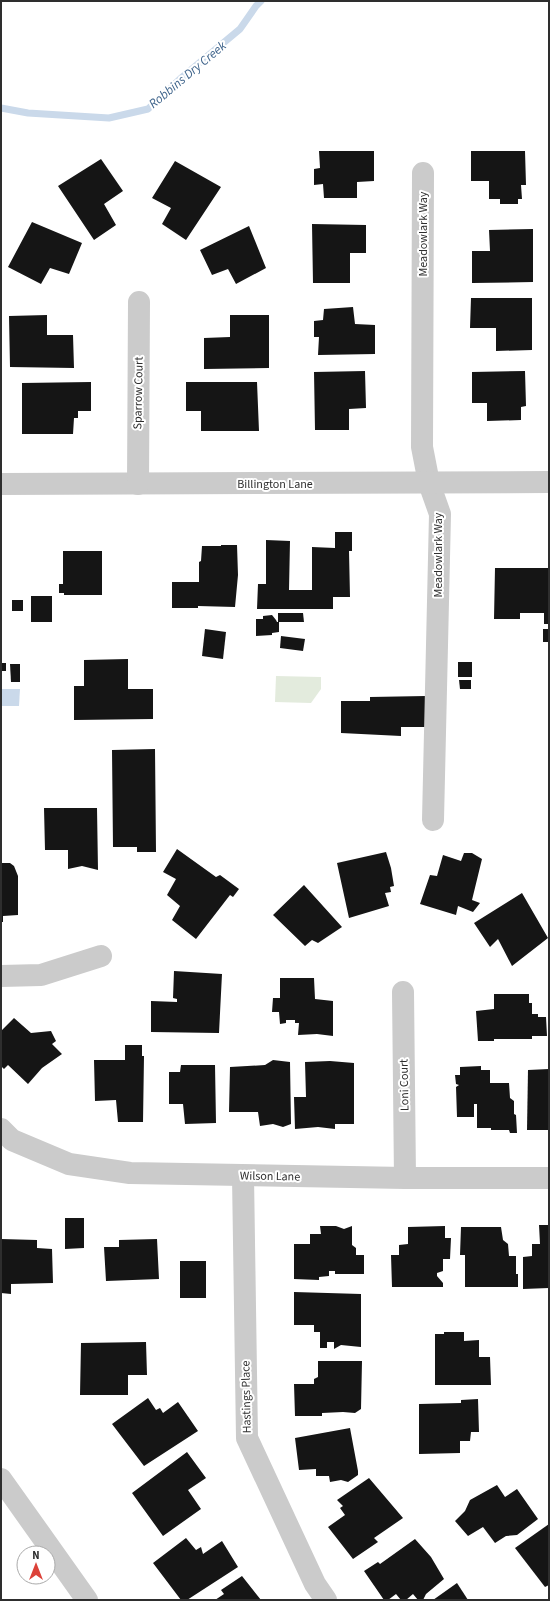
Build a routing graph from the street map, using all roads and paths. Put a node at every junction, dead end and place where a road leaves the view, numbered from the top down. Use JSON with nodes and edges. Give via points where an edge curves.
{"nodes":[{"id":1,"x":423,"y":173,"type":"dead end"},
{"id":2,"x":139,"y":302,"type":"dead end"},
{"id":3,"x":549,"y":482,"type":"edge"},
{"id":4,"x":429,"y":483,"type":"junction"},
{"id":5,"x":1,"y":484,"type":"edge"},
{"id":6,"x":138,"y":484,"type":"junction"},
{"id":7,"x":433,"y":820,"type":"dead end"},
{"id":8,"x":101,"y":956,"type":"dead end"},
{"id":9,"x":1,"y":976,"type":"edge"},
{"id":10,"x":403,"y":992,"type":"dead end"},
{"id":11,"x":1,"y":1130,"type":"edge"},
{"id":12,"x":243,"y":1176,"type":"junction"},
{"id":13,"x":405,"y":1178,"type":"junction"},
{"id":14,"x":549,"y":1178,"type":"edge"},
{"id":15,"x":1,"y":1479,"type":"edge"},
{"id":16,"x":87,"y":1600,"type":"edge"},
{"id":17,"x":326,"y":1600,"type":"edge"}],
"edges":[{"from":1,"to":4,"type":"street","name":"Meadowlark Way","via":[[422,447]]},
{"from":2,"to":6,"type":"street","name":"Sparrow Court"},
{"from":3,"to":4,"type":"street","name":"Billington Lane"},
{"from":4,"to":6,"type":"street","name":"Billington Lane"},
{"from":4,"to":7,"type":"street","name":"Meadowlark Way","via":[[440,514]]},
{"from":5,"to":6,"type":"street","name":"Billington Lane"},
{"from":8,"to":9,"type":"street","via":[[41,975]]},
{"from":10,"to":13,"type":"street","name":"Loni Court"},
{"from":11,"to":12,"type":"street","name":"Wilson Lane","via":[[12,1140],[69,1164],[130,1173]]},
{"from":12,"to":13,"type":"street","name":"Wilson Lane"},
{"from":12,"to":17,"type":"street","name":"Hastings Place","via":[[247,1438],[315,1584]]},
{"from":13,"to":14,"type":"street","name":"Wilson Lane"},
{"from":15,"to":16,"type":"street"}]}
